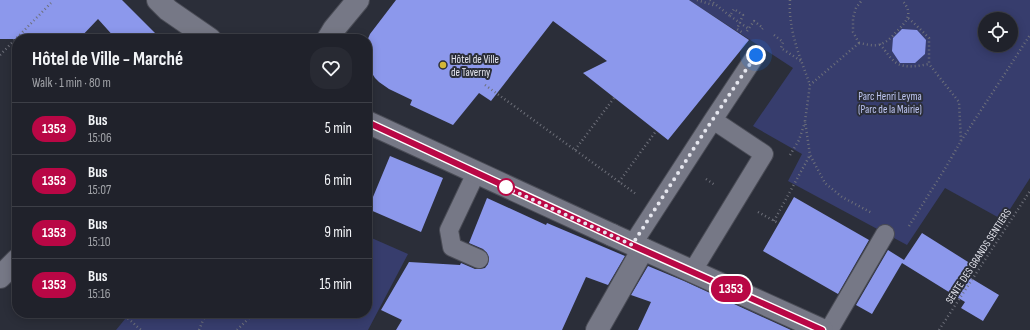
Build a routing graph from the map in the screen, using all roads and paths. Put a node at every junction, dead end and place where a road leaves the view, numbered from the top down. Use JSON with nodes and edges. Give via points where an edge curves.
{"nodes":[{"id":1,"x":158,"y":0,"type":"edge"},
{"id":2,"x":358,"y":0,"type":"edge"},
{"id":3,"x":697,"y":0,"type":"edge"},
{"id":4,"x":790,"y":0,"type":"edge"},
{"id":5,"x":862,"y":0,"type":"edge"},
{"id":6,"x":902,"y":0,"type":"edge"},
{"id":7,"x":51,"y":3,"type":"dead end"},
{"id":8,"x":718,"y":6,"type":"dead end"},
{"id":9,"x":908,"y":18,"type":"junction"},
{"id":10,"x":21,"y":34,"type":"edge"},
{"id":11,"x":203,"y":34,"type":"edge"},
{"id":12,"x":331,"y":34,"type":"edge"},
{"id":13,"x":1030,"y":35,"type":"edge"},
{"id":14,"x":859,"y":43,"type":"junction"},
{"id":15,"x":12,"y":44,"type":"edge"},
{"id":16,"x":880,"y":44,"type":"junction"},
{"id":17,"x":756,"y":55,"type":"dead end"},
{"id":18,"x":0,"y":56,"type":"edge"},
{"id":19,"x":929,"y":64,"type":"junction"},
{"id":20,"x":485,"y":85,"type":"dead end"},
{"id":21,"x":810,"y":85,"type":"junction"},
{"id":22,"x":614,"y":98,"type":"dead end"},
{"id":23,"x":713,"y":120,"type":"junction"},
{"id":24,"x":372,"y":124,"type":"edge"},
{"id":25,"x":656,"y":131,"type":"dead end"},
{"id":26,"x":961,"y":141,"type":"junction"},
{"id":27,"x":575,"y":150,"type":"junction"},
{"id":28,"x":810,"y":155,"type":"junction"},
{"id":29,"x":476,"y":173,"type":"junction"},
{"id":30,"x":619,"y":182,"type":"junction"},
{"id":31,"x":1030,"y":191,"type":"edge"},
{"id":32,"x":655,"y":209,"type":"junction"},
{"id":33,"x":774,"y":221,"type":"dead end"},
{"id":34,"x":888,"y":228,"type":"junction"},
{"id":35,"x":637,"y":247,"type":"junction"},
{"id":36,"x":479,"y":259,"type":"dead end"},
{"id":37,"x":12,"y":265,"type":"edge"},
{"id":38,"x":692,"y":272,"type":"junction"},
{"id":39,"x":0,"y":277,"type":"edge"},
{"id":40,"x":128,"y":318,"type":"edge"},
{"id":41,"x":204,"y":318,"type":"edge"},
{"id":42,"x":249,"y":318,"type":"edge"},
{"id":43,"x":141,"y":330,"type":"edge"},
{"id":44,"x":199,"y":330,"type":"edge"},
{"id":45,"x":237,"y":330,"type":"edge"},
{"id":46,"x":597,"y":330,"type":"edge"},
{"id":47,"x":822,"y":330,"type":"edge"},
{"id":48,"x":829,"y":330,"type":"edge"},
{"id":49,"x":939,"y":330,"type":"edge"}],
"edges":[{"from":1,"to":11,"type":"street"},
{"from":2,"to":12,"type":"street"},
{"from":3,"to":8,"type":"path"},
{"from":4,"to":21,"type":"path","via":[[796,49]]},
{"from":5,"to":14,"type":"path","via":[[856,8],[853,32]]},
{"from":6,"to":9,"type":"path","via":[[908,7]]},
{"from":7,"to":10,"type":"path"},
{"from":9,"to":16,"type":"path","via":[[889,40]]},
{"from":9,"to":19,"type":"path","via":[[928,38]]},
{"from":13,"to":26,"type":"path"},
{"from":14,"to":16,"type":"path"},
{"from":14,"to":21,"type":"path"},
{"from":15,"to":18,"type":"path"},
{"from":16,"to":19,"type":"path","via":[[893,61],[900,65],[915,67]]},
{"from":17,"to":23,"type":"lane"},
{"from":19,"to":26,"type":"path","via":[[959,102]]},
{"from":20,"to":27,"type":"path"},
{"from":21,"to":28,"type":"path","via":[[805,121]]},
{"from":22,"to":27,"type":"path"},
{"from":23,"to":32,"type":"lane"},
{"from":23,"to":38,"type":"lane","via":[[764,154]]},
{"from":24,"to":29,"type":"street"},
{"from":25,"to":30,"type":"path"},
{"from":26,"to":34,"type":"path","via":[[907,230]]},
{"from":27,"to":30,"type":"path"},
{"from":28,"to":33,"type":"path"},
{"from":28,"to":34,"type":"path","via":[[826,183]]},
{"from":29,"to":35,"type":"street"},
{"from":29,"to":36,"type":"lane","via":[[449,230],[452,247]]},
{"from":30,"to":32,"type":"path"},
{"from":31,"to":49,"type":"path","name":"SENTE DES GRANDS SENTIERS"},
{"from":32,"to":35,"type":"lane"},
{"from":34,"to":48,"type":"lane"},
{"from":35,"to":38,"type":"street"},
{"from":35,"to":46,"type":"street"},
{"from":37,"to":39,"type":"street"},
{"from":38,"to":47,"type":"street"},
{"from":40,"to":43,"type":"path"},
{"from":41,"to":44,"type":"path"},
{"from":42,"to":45,"type":"path"}]}
